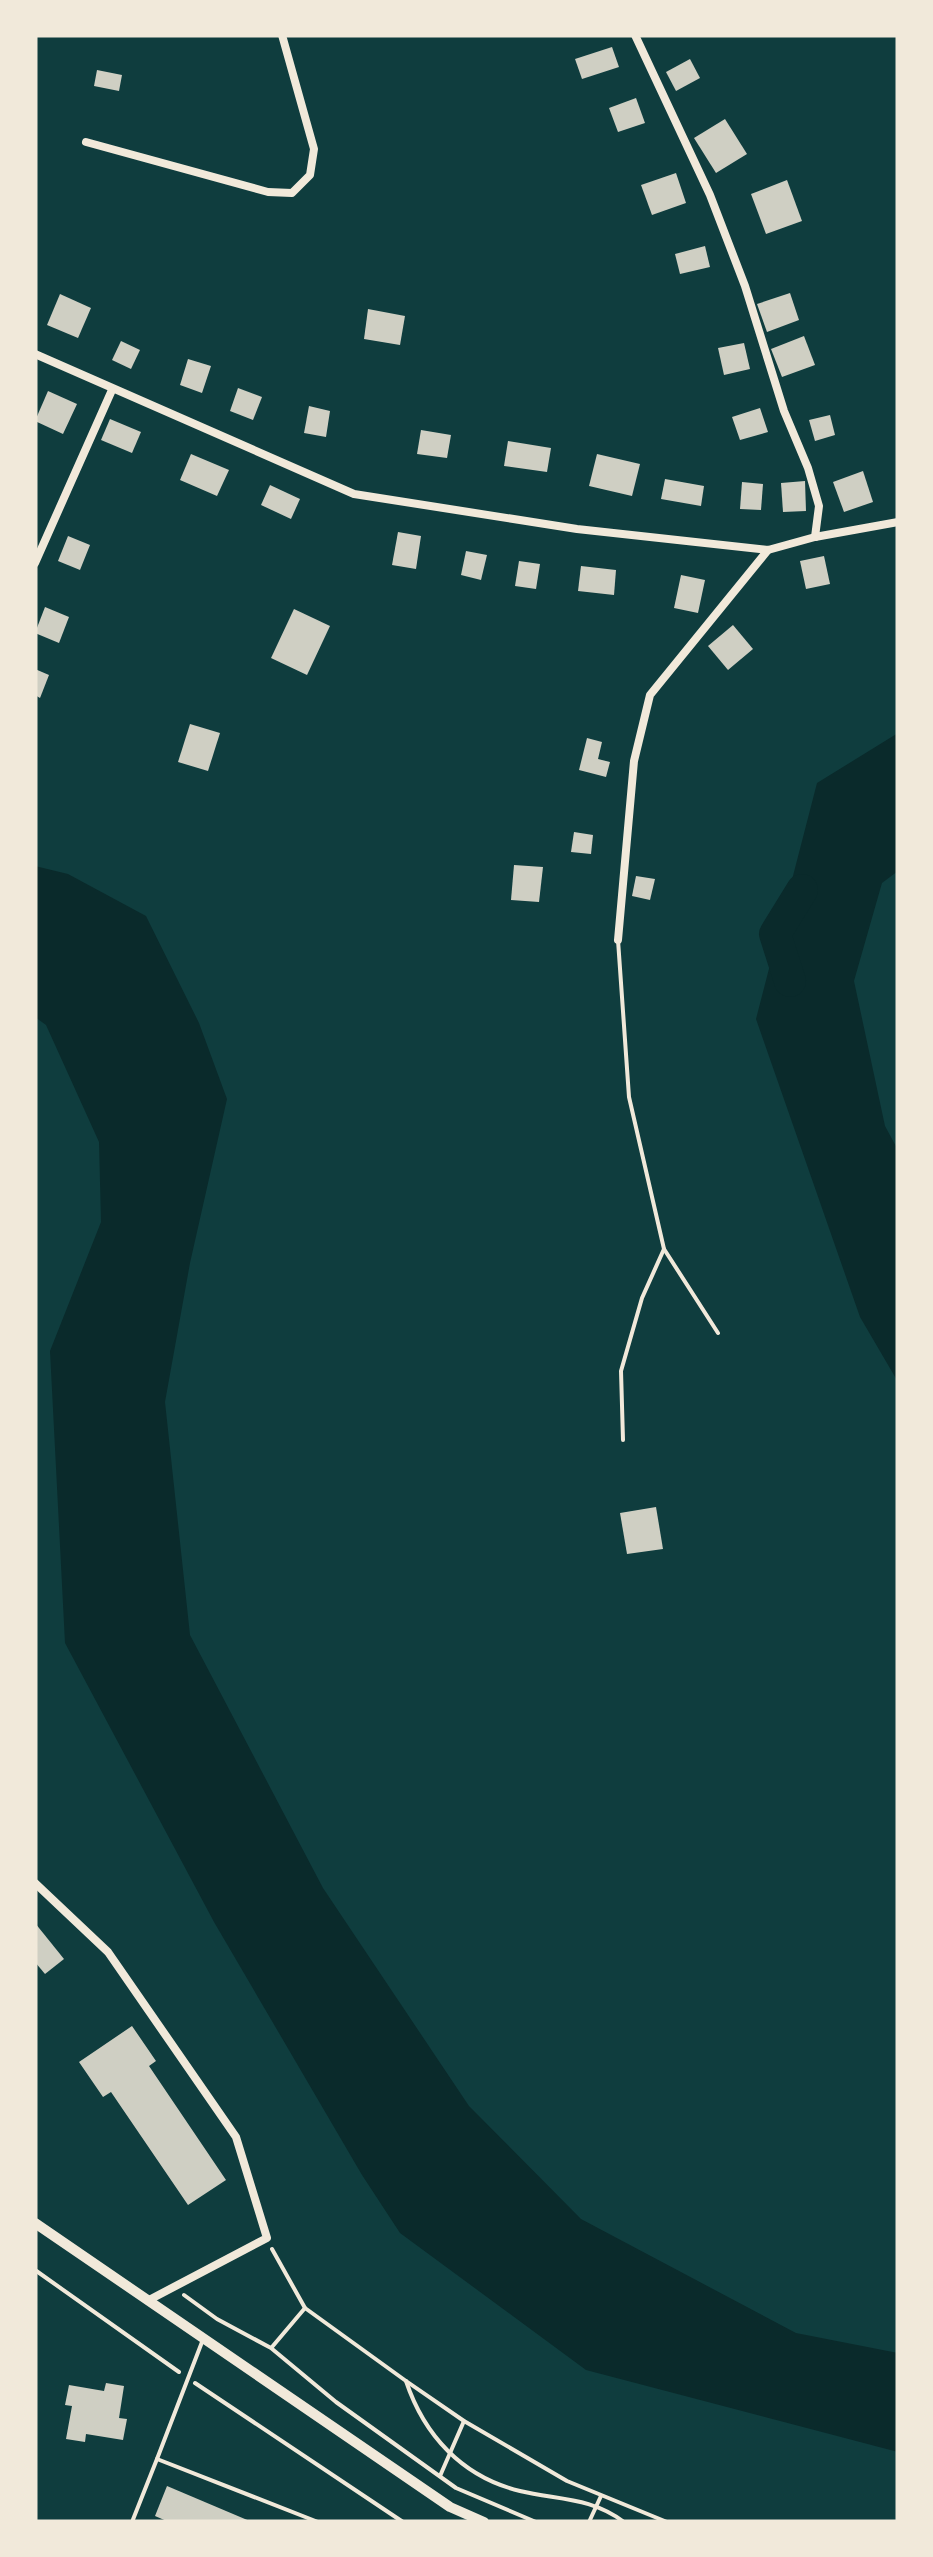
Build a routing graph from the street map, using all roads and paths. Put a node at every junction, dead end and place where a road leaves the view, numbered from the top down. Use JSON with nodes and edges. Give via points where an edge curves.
{"nodes":[{"id":1,"x":282,"y":35,"type":"edge"},
{"id":2,"x":635,"y":35,"type":"edge"},
{"id":3,"x":86,"y":142,"type":"dead end"},
{"id":4,"x":35,"y":354,"type":"edge"},
{"id":5,"x":112,"y":390,"type":"junction"},
{"id":6,"x":898,"y":522,"type":"edge"},
{"id":7,"x":815,"y":537,"type":"junction"},
{"id":8,"x":768,"y":550,"type":"junction"},
{"id":9,"x":35,"y":563,"type":"edge"},
{"id":10,"x":618,"y":940,"type":"joint"},
{"id":11,"x":664,"y":1248,"type":"junction"},
{"id":12,"x":718,"y":1333,"type":"dead end"},
{"id":13,"x":622,"y":1440,"type":"dead end"},
{"id":14,"x":35,"y":1883,"type":"edge"},
{"id":15,"x":35,"y":2223,"type":"edge"},
{"id":16,"x":267,"y":2238,"type":"junction"},
{"id":17,"x":35,"y":2270,"type":"edge"},
{"id":18,"x":172,"y":2287,"type":"junction"},
{"id":19,"x":149,"y":2300,"type":"junction"},
{"id":20,"x":305,"y":2308,"type":"junction"},
{"id":21,"x":204,"y":2337,"type":"junction"},
{"id":22,"x":272,"y":2348,"type":"junction"},
{"id":23,"x":188,"y":2378,"type":"junction"},
{"id":24,"x":406,"y":2381,"type":"junction"},
{"id":25,"x":464,"y":2420,"type":"junction"},
{"id":26,"x":450,"y":2455,"type":"junction"},
{"id":27,"x":158,"y":2459,"type":"junction"},
{"id":28,"x":440,"y":2476,"type":"junction"},
{"id":29,"x":601,"y":2496,"type":"junction"},
{"id":30,"x":597,"y":2505,"type":"junction"},
{"id":31,"x":459,"y":2517,"type":"edge"},
{"id":32,"x":132,"y":2522,"type":"edge"},
{"id":33,"x":318,"y":2522,"type":"edge"},
{"id":34,"x":403,"y":2522,"type":"edge"},
{"id":35,"x":484,"y":2522,"type":"edge"},
{"id":36,"x":536,"y":2522,"type":"edge"},
{"id":37,"x":590,"y":2522,"type":"edge"},
{"id":38,"x":624,"y":2522,"type":"edge"},
{"id":39,"x":667,"y":2522,"type":"edge"}],
"edges":[{"from":1,"to":3,"type":"street","via":[[314,149],[310,174],[292,193]]},
{"from":2,"to":7,"type":"street","via":[[745,286],[808,468],[818,506]]},
{"from":4,"to":5,"type":"street"},
{"from":5,"to":8,"type":"street","via":[[354,494]]},
{"from":5,"to":9,"type":"street"},
{"from":6,"to":7,"type":"street"},
{"from":7,"to":8,"type":"street"},
{"from":8,"to":10,"type":"street","via":[[650,695],[634,761]]},
{"from":10,"to":11,"type":"lane","via":[[629,1097]]},
{"from":11,"to":12,"type":"lane"},
{"from":11,"to":13,"type":"lane","via":[[621,1371]]},
{"from":14,"to":16,"type":"street","via":[[108,1952],[236,2137]]},
{"from":15,"to":19,"type":"street"},
{"from":16,"to":18,"type":"street"},
{"from":16,"to":20,"type":"path"},
{"from":17,"to":23,"type":"path"},
{"from":18,"to":19,"type":"street"},
{"from":18,"to":22,"type":"path"},
{"from":19,"to":21,"type":"street"},
{"from":20,"to":22,"type":"path"},
{"from":20,"to":24,"type":"path"},
{"from":21,"to":23,"type":"lane"},
{"from":21,"to":31,"type":"street"},
{"from":22,"to":28,"type":"path"},
{"from":23,"to":27,"type":"lane"},
{"from":23,"to":34,"type":"path"},
{"from":24,"to":25,"type":"path"},
{"from":24,"to":26,"type":"path","via":[[422,2422]]},
{"from":25,"to":26,"type":"path"},
{"from":25,"to":29,"type":"path"},
{"from":26,"to":28,"type":"path"},
{"from":26,"to":30,"type":"path","via":[[520,2491]]},
{"from":27,"to":32,"type":"lane"},
{"from":27,"to":33,"type":"lane"},
{"from":28,"to":36,"type":"path"},
{"from":29,"to":30,"type":"path"},
{"from":29,"to":39,"type":"path"},
{"from":30,"to":37,"type":"path"},
{"from":30,"to":38,"type":"path"},
{"from":31,"to":35,"type":"street"}]}
